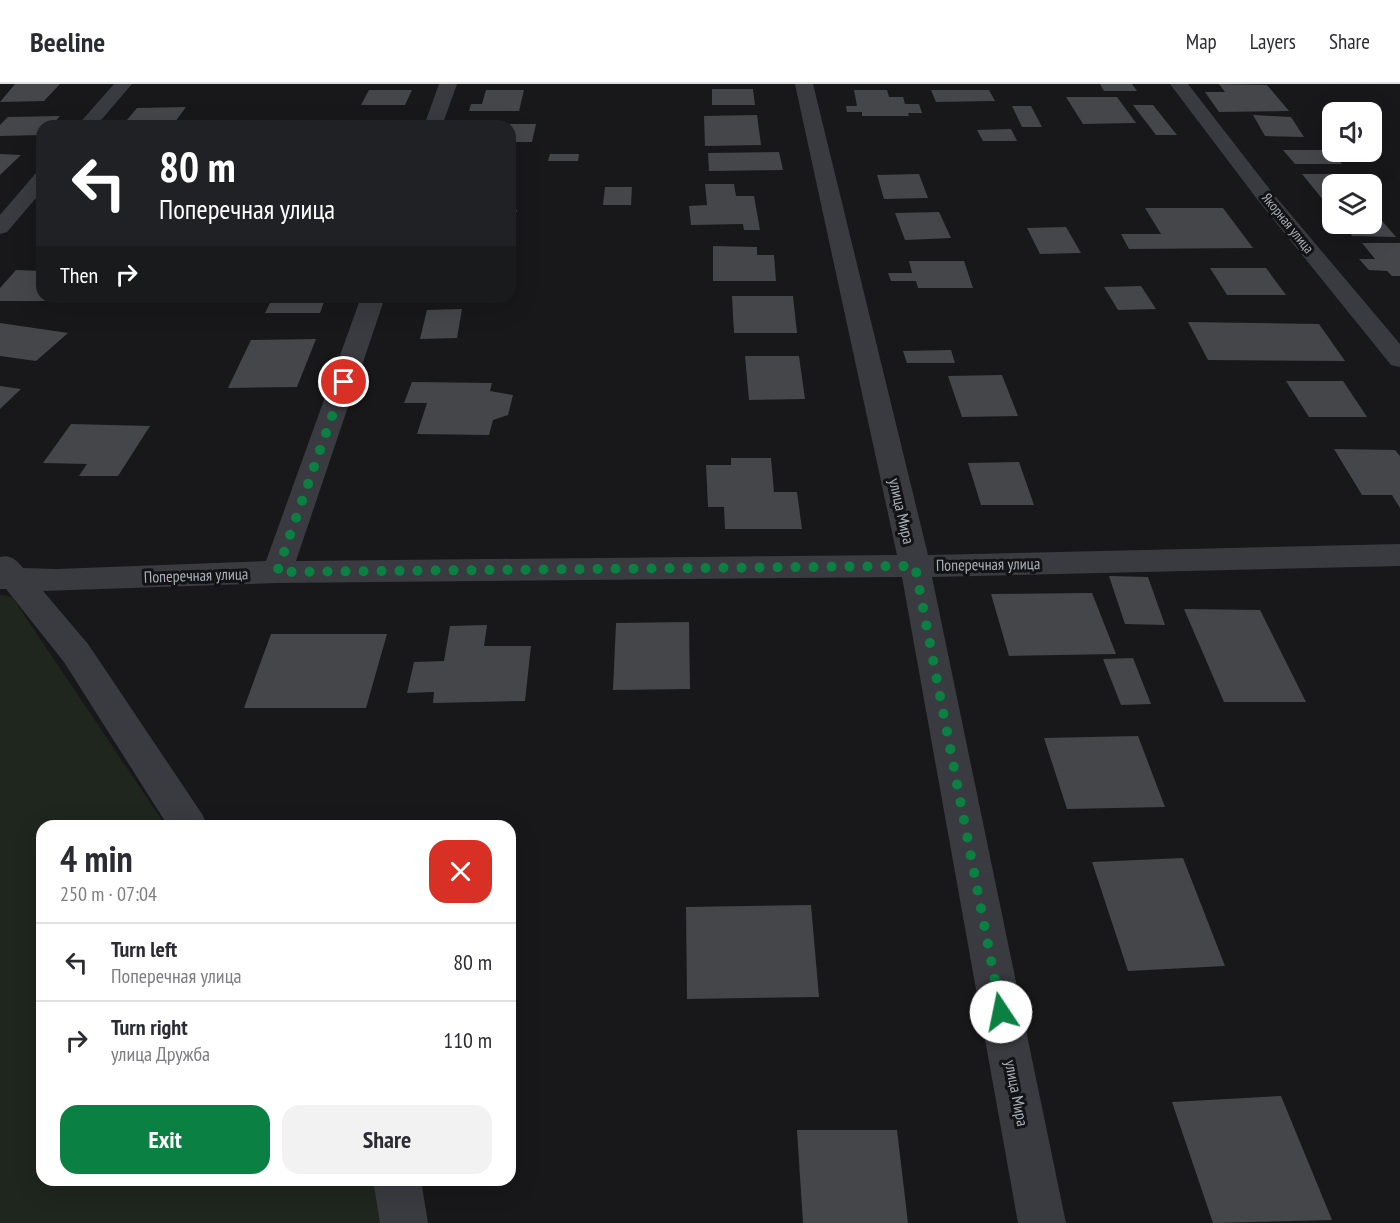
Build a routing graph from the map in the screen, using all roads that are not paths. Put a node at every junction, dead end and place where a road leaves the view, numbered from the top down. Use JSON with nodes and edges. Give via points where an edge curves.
{"nodes":[{"id":1,"x":123,"y":84,"type":"edge"},
{"id":2,"x":448,"y":84,"type":"edge"},
{"id":3,"x":804,"y":84,"type":"edge"},
{"id":4,"x":1179,"y":84,"type":"edge"},
{"id":5,"x":91,"y":120,"type":"edge"},
{"id":6,"x":435,"y":120,"type":"edge"},
{"id":7,"x":36,"y":184,"type":"edge"},
{"id":8,"x":0,"y":228,"type":"edge"},
{"id":9,"x":372,"y":303,"type":"edge"},
{"id":10,"x":1400,"y":360,"type":"edge"},
{"id":11,"x":1400,"y":555,"type":"edge"},
{"id":12,"x":915,"y":566,"type":"junction"},
{"id":13,"x":4,"y":572,"type":"edge"},
{"id":14,"x":277,"y":572,"type":"junction"},
{"id":15,"x":185,"y":820,"type":"edge"},
{"id":16,"x":398,"y":1186,"type":"edge"},
{"id":17,"x":404,"y":1223,"type":"edge"},
{"id":18,"x":1042,"y":1223,"type":"edge"}],
"edges":[{"from":1,"to":5,"type":"street"},
{"from":2,"to":6,"type":"street"},
{"from":3,"to":12,"type":"street","name":"улица Мира"},
{"from":4,"to":10,"type":"street","name":"Якорная улица","via":[[1264,195]]},
{"from":7,"to":8,"type":"street"},
{"from":9,"to":14,"type":"street"},
{"from":11,"to":12,"type":"street","name":"Поперечная улица"},
{"from":12,"to":14,"type":"street","name":"Поперечная улица"},
{"from":12,"to":18,"type":"street","name":"улица Мира"},
{"from":13,"to":14,"type":"street","name":"Поперечная улица","via":[[56,580]]},
{"from":13,"to":15,"type":"street","via":[[76,653]]},
{"from":16,"to":17,"type":"street"}]}
